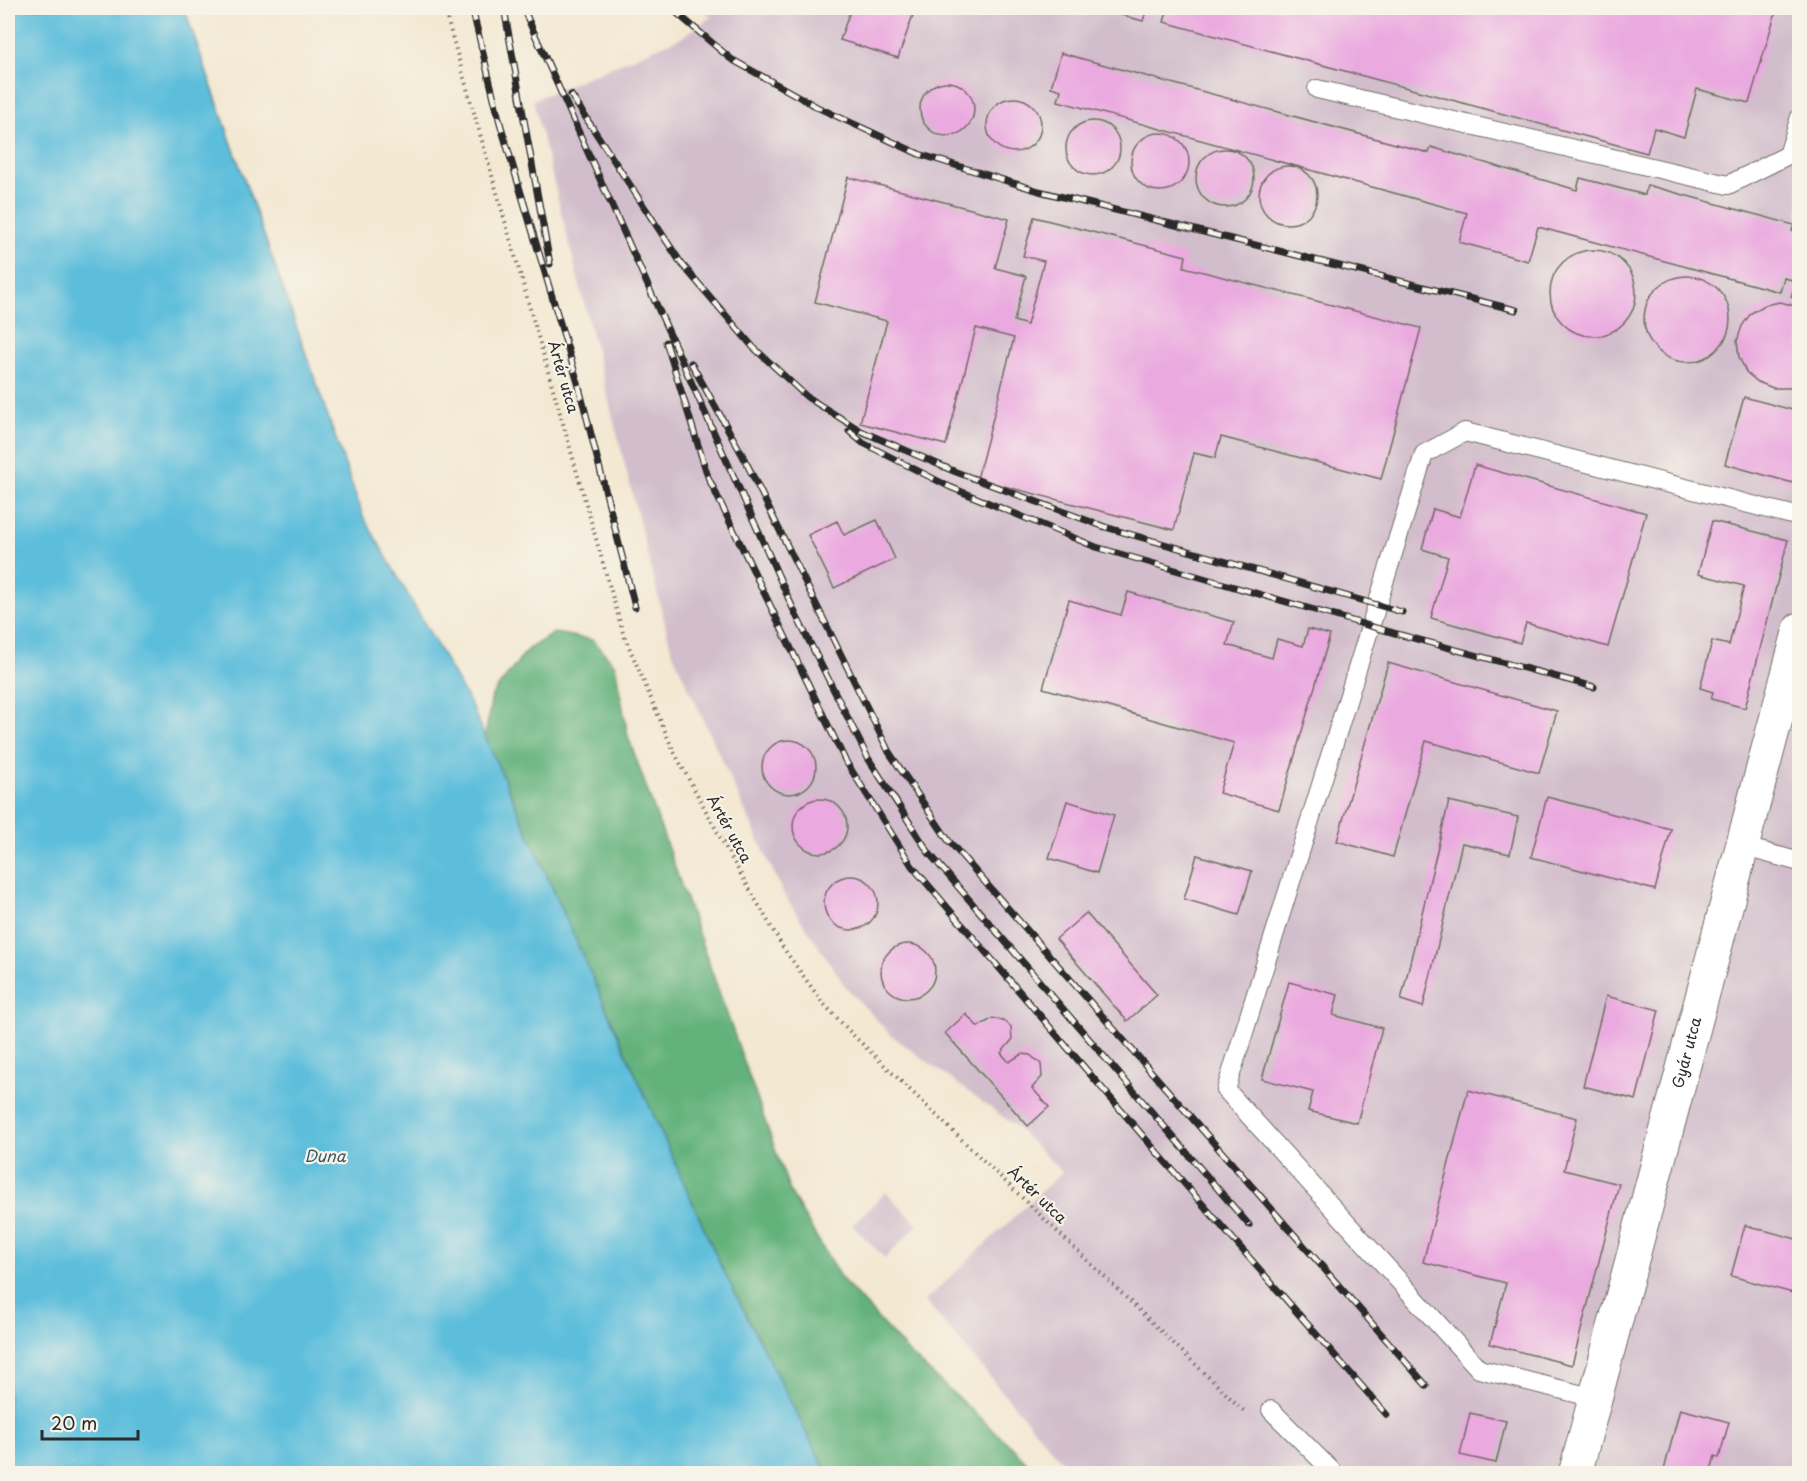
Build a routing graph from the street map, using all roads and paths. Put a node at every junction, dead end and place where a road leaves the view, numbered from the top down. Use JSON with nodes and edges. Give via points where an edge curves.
{"nodes":[{"id":1,"x":444,"y":8,"type":"edge"},
{"id":2,"x":1317,"y":89,"type":"dead end"},
{"id":3,"x":1800,"y":117,"type":"edge"},
{"id":4,"x":1800,"y":517,"type":"edge"},
{"id":5,"x":1800,"y":629,"type":"edge"},
{"id":6,"x":1741,"y":846,"type":"junction"},
{"id":7,"x":1800,"y":862,"type":"edge"},
{"id":8,"x":1595,"y":1398,"type":"junction"},
{"id":9,"x":1271,"y":1410,"type":"dead end"},
{"id":10,"x":1250,"y":1417,"type":"dead end"},
{"id":11,"x":1335,"y":1473,"type":"edge"},
{"id":12,"x":1575,"y":1473,"type":"edge"}],
"edges":[{"from":1,"to":10,"type":"path","name":"Ártér utca","via":[[623,633],[673,750],[732,859],[784,949],[822,1002]]},
{"from":2,"to":3,"type":"lane","via":[[1728,185],[1788,155]]},
{"from":4,"to":8,"type":"lane","via":[[1465,432],[1424,454],[1226,1090],[1479,1369]]},
{"from":5,"to":6,"type":"street","name":"Gyár utca"},
{"from":6,"to":7,"type":"lane"},
{"from":6,"to":8,"type":"street","name":"Gyár utca"},
{"from":8,"to":12,"type":"street","name":"Gyár utca"},
{"from":9,"to":11,"type":"lane"}]}
